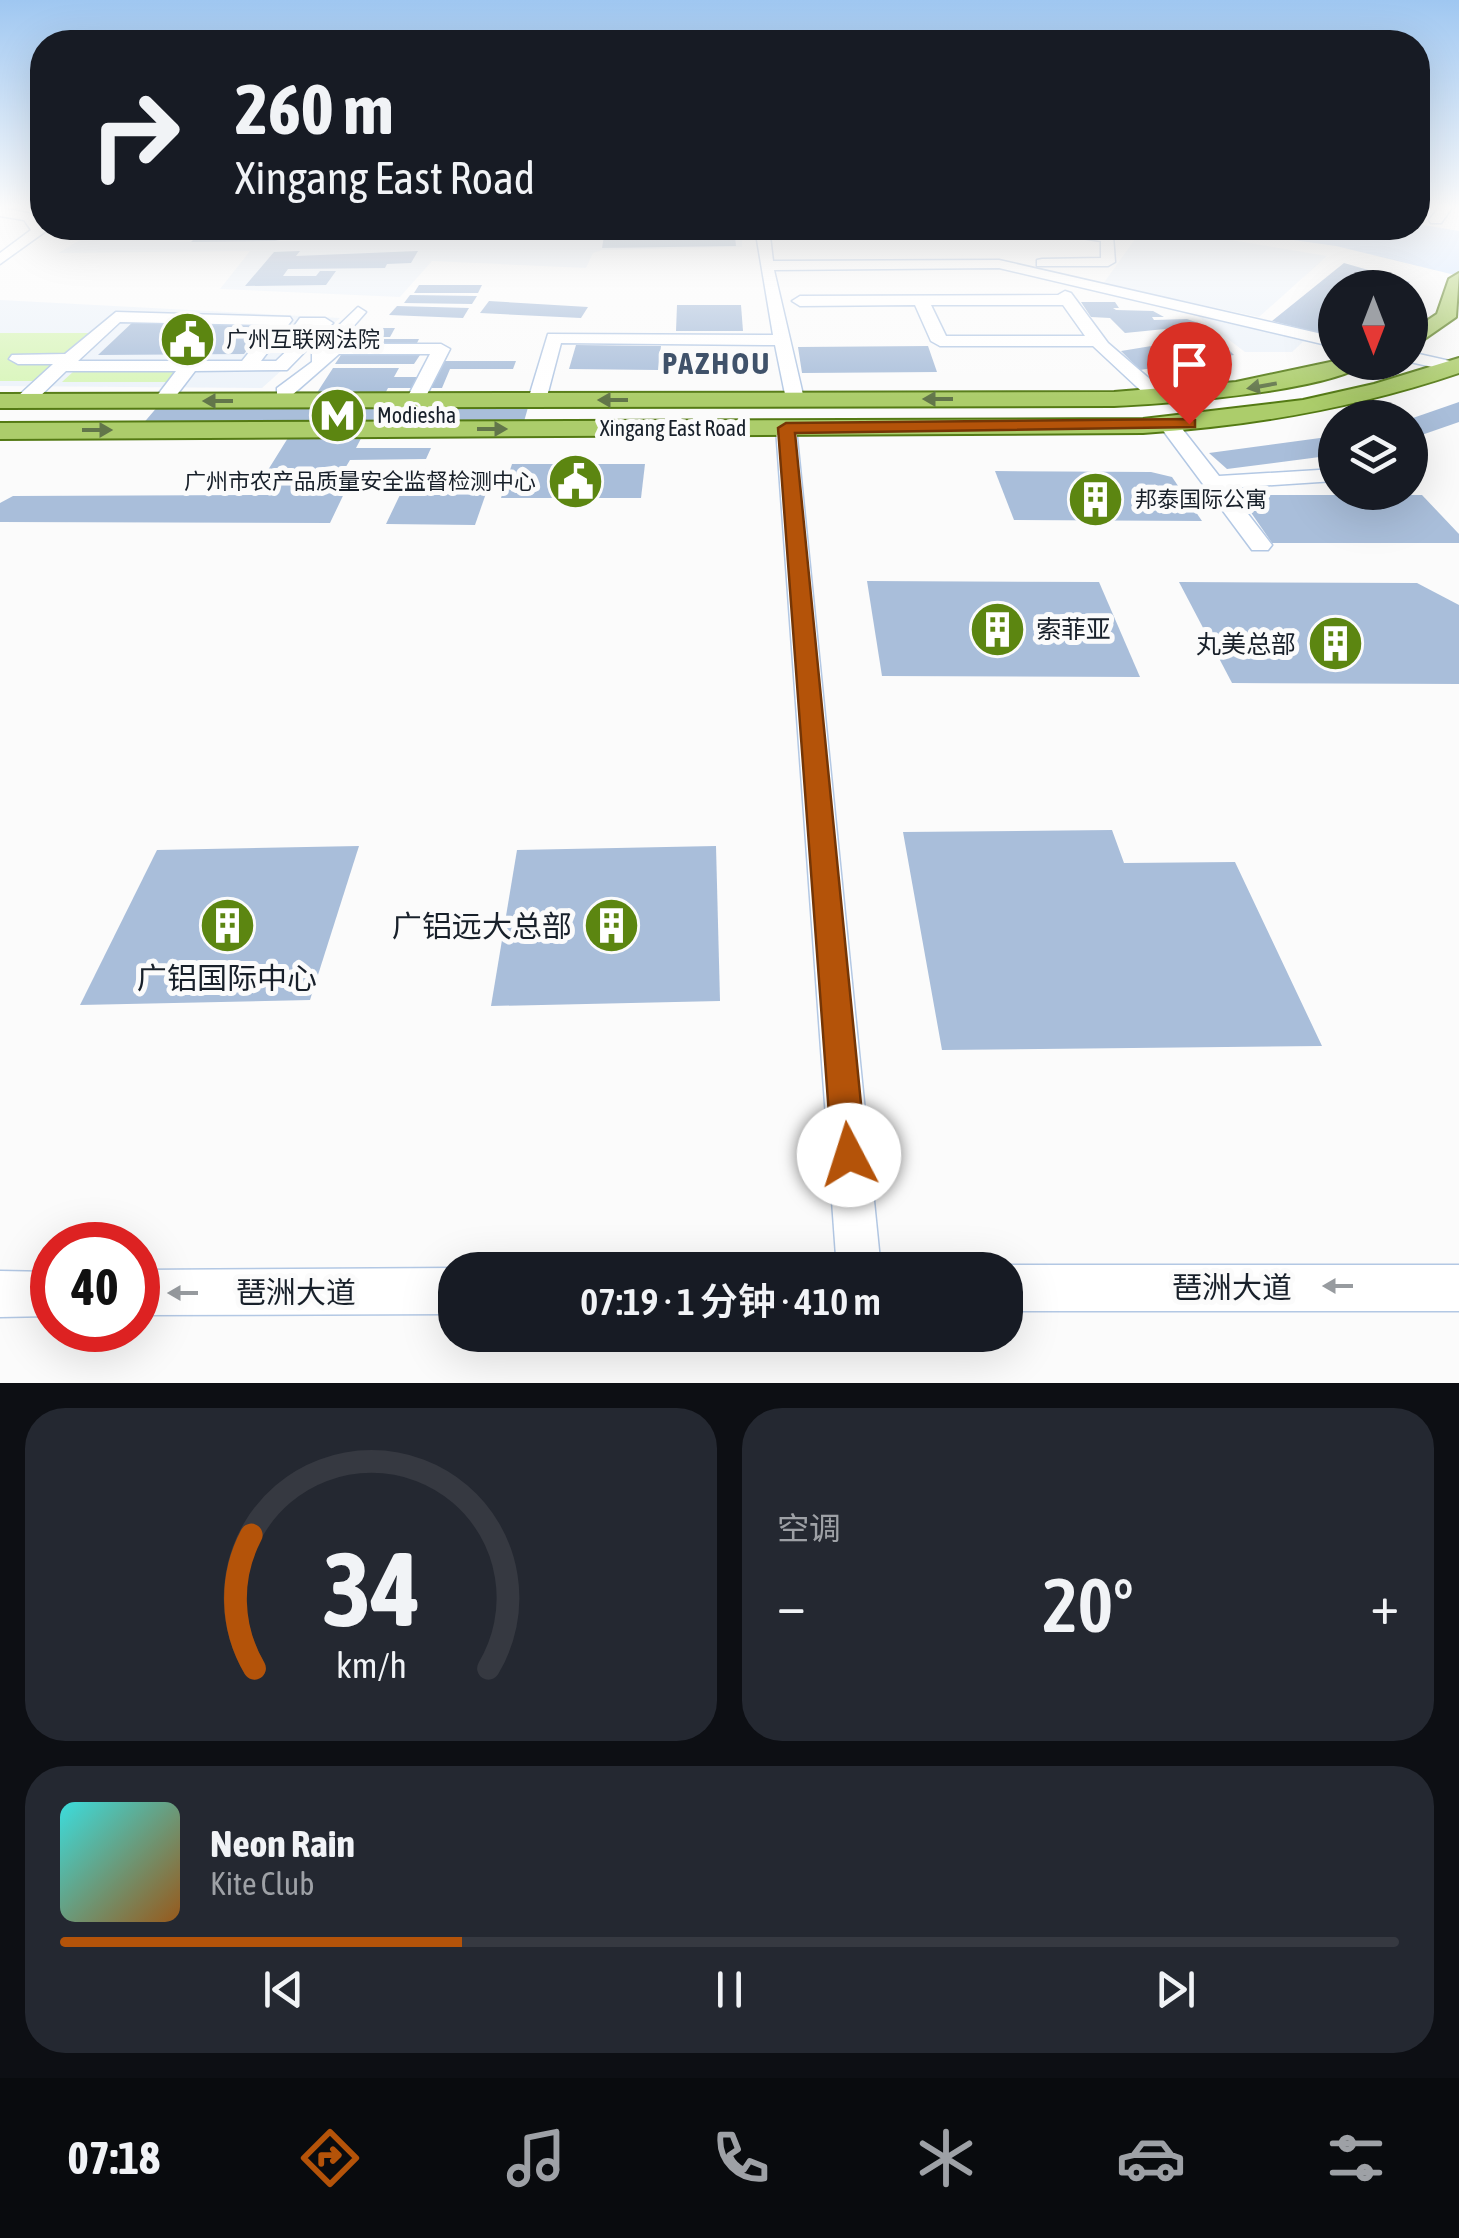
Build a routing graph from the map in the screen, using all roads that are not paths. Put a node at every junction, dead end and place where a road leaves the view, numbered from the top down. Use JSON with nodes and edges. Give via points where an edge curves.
{"nodes":[{"id":1,"x":767,"y":270,"type":"edge"},
{"id":2,"x":1023,"y":270,"type":"edge"},
{"id":3,"x":1456,"y":298,"type":"edge"},
{"id":4,"x":922,"y":300,"type":"junction"},
{"id":5,"x":800,"y":301,"type":"dead end"},
{"id":6,"x":358,"y":312,"type":"dead end"},
{"id":7,"x":1428,"y":332,"type":"edge"},
{"id":8,"x":297,"y":333,"type":"dead end"},
{"id":9,"x":1318,"y":338,"type":"edge"},
{"id":10,"x":784,"y":340,"type":"junction"},
{"id":11,"x":1098,"y":341,"type":"junction"},
{"id":12,"x":18,"y":359,"type":"dead end"},
{"id":13,"x":1428,"y":361,"type":"edge"},
{"id":14,"x":66,"y":362,"type":"junction"},
{"id":15,"x":248,"y":365,"type":"junction"},
{"id":16,"x":191,"y":366,"type":"junction"},
{"id":17,"x":1457,"y":367,"type":"edge"},
{"id":18,"x":1318,"y":372,"type":"edge"},
{"id":19,"x":280,"y":396,"type":"junction"},
{"id":20,"x":1159,"y":397,"type":"junction"},
{"id":21,"x":162,"y":400,"type":"junction"},
{"id":22,"x":415,"y":400,"type":"junction"},
{"id":23,"x":537,"y":400,"type":"junction"},
{"id":24,"x":12,"y":401,"type":"edge"},
{"id":25,"x":791,"y":414,"type":"junction"},
{"id":26,"x":1169,"y":425,"type":"junction"},
{"id":27,"x":0,"y":431,"type":"edge"},
{"id":28,"x":1318,"y":476,"type":"edge"},
{"id":29,"x":1213,"y":483,"type":"junction"},
{"id":30,"x":1260,"y":544,"type":"dead end"},
{"id":31,"x":857,"y":1252,"type":"edge"},
{"id":32,"x":1023,"y":1288,"type":"edge"},
{"id":33,"x":1459,"y":1288,"type":"edge"},
{"id":34,"x":438,"y":1292,"type":"edge"},
{"id":35,"x":160,"y":1293,"type":"edge"},
{"id":36,"x":0,"y":1294,"type":"edge"},
{"id":37,"x":30,"y":1294,"type":"edge"}],
"edges":[{"from":1,"to":10,"type":"street"},
{"from":2,"to":9,"type":"street"},
{"from":3,"to":7,"type":"main road"},
{"from":4,"to":5,"type":"street"},
{"from":4,"to":11,"type":"street","via":[[1066,298]]},
{"from":4,"to":11,"type":"street","via":[[940,342]]},
{"from":6,"to":19,"type":"street"},
{"from":8,"to":15,"type":"street","via":[[306,322],[325,323],[281,366]]},
{"from":10,"to":23,"type":"street","via":[[554,338]]},
{"from":10,"to":25,"type":"street"},
{"from":11,"to":20,"type":"street"},
{"from":12,"to":14,"type":"street"},
{"from":13,"to":17,"type":"street"},
{"from":14,"to":15,"type":"street","via":[[116,317],[284,320]]},
{"from":14,"to":16,"type":"street"},
{"from":14,"to":24,"type":"street"},
{"from":15,"to":16,"type":"street"},
{"from":16,"to":21,"type":"street"},
{"from":17,"to":26,"type":"main road","name":"Xingang East Road","via":[[1304,408]]},
{"from":18,"to":20,"type":"main road","name":"Xingang East Road","one_way":true},
{"from":19,"to":21,"type":"main road","name":"Xingang East Road","one_way":true},
{"from":19,"to":22,"type":"main road","name":"Xingang East Road"},
{"from":19,"to":22,"type":"street","via":[[318,366],[432,367]]},
{"from":20,"to":25,"type":"main road","name":"Xingang East Road","one_way":true},
{"from":21,"to":24,"type":"main road","name":"Xingang East Road"},
{"from":22,"to":23,"type":"main road","name":"Xingang East Road"},
{"from":25,"to":23,"type":"main road","name":"Xingang East Road","one_way":true},
{"from":25,"to":26,"type":"main road","name":"Xingang East Road"},
{"from":27,"to":25,"type":"main road","name":"Xingang East Road","one_way":true},
{"from":25,"to":31,"type":"street"},
{"from":26,"to":29,"type":"street"},
{"from":28,"to":29,"type":"street"},
{"from":29,"to":30,"type":"street"},
{"from":33,"to":32,"type":"street","name":"琶洲大道","one_way":true},
{"from":34,"to":35,"type":"street","name":"琶洲大道","one_way":true},
{"from":36,"to":37,"type":"street"}]}
